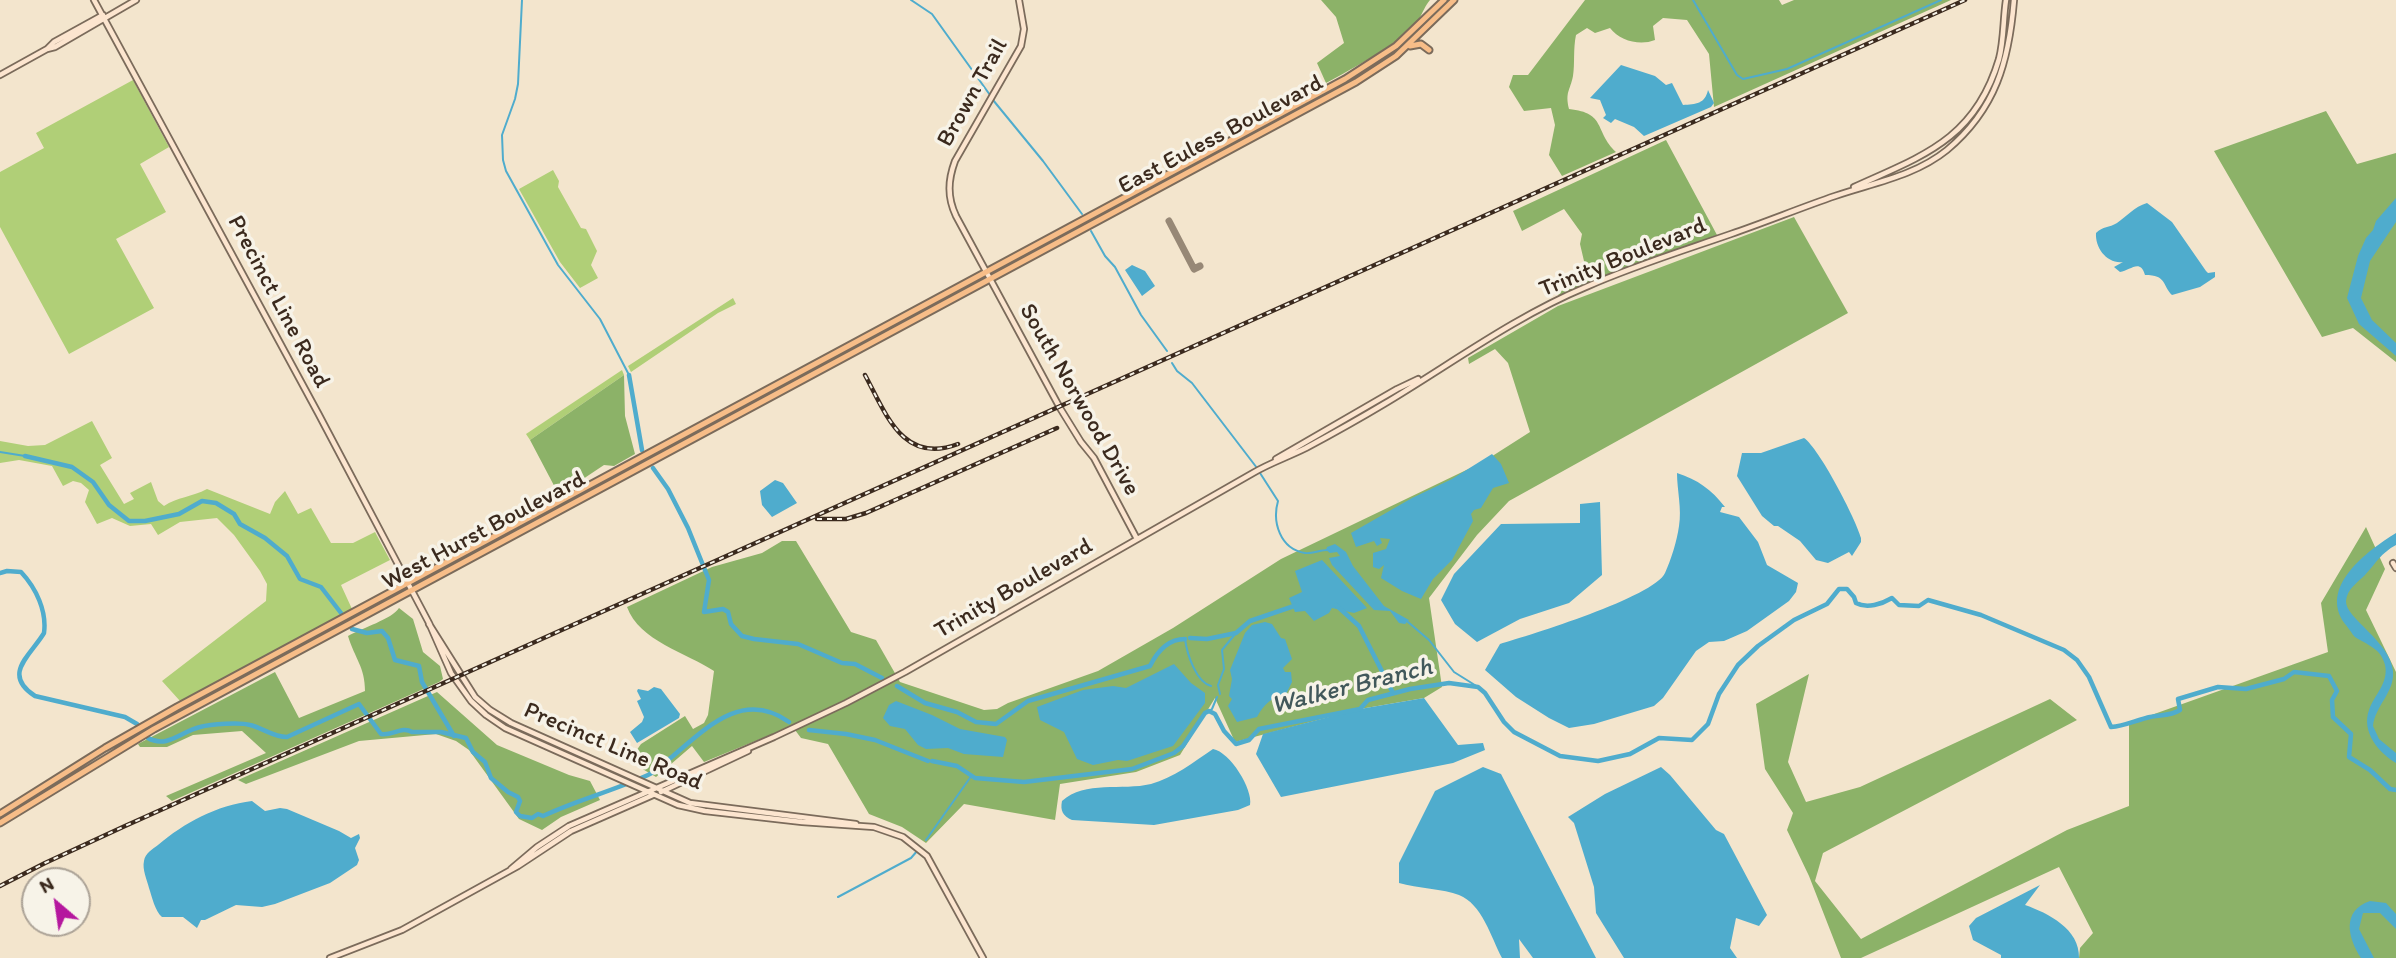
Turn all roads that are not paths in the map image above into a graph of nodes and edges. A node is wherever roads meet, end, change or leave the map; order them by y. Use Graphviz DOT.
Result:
graph roads {
  1 [pos="94,0"];
  2 [pos="136,0"];
  3 [pos="1019,0"];
  4 [pos="1444,0"];
  5 [pos="1454,0"];
  6 [pos="2006,0"];
  7 [pos="2014,0"];
  8 [pos="103,17"];
  9 [pos="1429,50"];
  10 [pos="1396,56"];
  11 [pos="0,75"];
  12 [pos="1837,195"];
  13 [pos="951,203"];
  14 [pos="986,272"];
  15 [pos="989,279"];
  16 [pos="598,481"];
  17 [pos="602,487"];
  18 [pos="1137,539"];
  19 [pos="408,583"];
  20 [pos="412,590"];
  21 [pos="477,703"];
  22 [pos="774,737"];
  23 [pos="679,784"];
  24 [pos="646,788"];
  25 [pos="662,791"];
  26 [pos="654,792"];
  27 [pos="680,800"];
  28 [pos="720,810"];
  29 [pos="770,813"];
  30 [pos="0,814"];
  31 [pos="729,814"];
  32 [pos="0,823"];
  33 [pos="874,828"];
  34 [pos="511,869"];
  35 [pos="330,958"];
  36 [pos="983,958"];
  1 -- 8 [label="main road, Precinct Line Road"];
  2 -- 8 [label="main road"];
  3 -- 13 [label="main road, Brown Trail"];
  4 -- 14 [label="main road, East Euless Boulevard"];
  5 -- 10 [label="main road, East Euless Boulevard"];
  6 -- 12 [label="main road, Trinity Boulevard"];
  7 -- 12 [label="main road, Trinity Boulevard"];
  8 -- 11 [label="main road"];
  8 -- 19 [label="main road, Precinct Line Road"];
  9 -- 10 [label="main road"];
  10 -- 15 [label="main road, East Euless Boulevard"];
  12 -- 18 [label="main road, Trinity Boulevard"];
  13 -- 14 [label="main road, South Norwood Drive"];
  14 -- 15 [label="main road, South Norwood Drive"];
  14 -- 16 [label="main road, West Hurst Boulevard"];
  15 -- 17 [label="main road, West Hurst Boulevard"];
  15 -- 18 [label="main road, South Norwood Drive"];
  16 -- 17 [label="main road"];
  16 -- 19 [label="main road, West Hurst Boulevard"];
  17 -- 20 [label="main road, West Hurst Boulevard"];
  18 -- 22 [label="main road, Trinity Boulevard"];
  19 -- 20 [label="main road, Precinct Line Road"];
  19 -- 30 [label="main road, West Hurst Boulevard"];
  20 -- 21 [label="main road, Precinct Line Road"];
  20 -- 32 [label="main road, West Hurst Boulevard"];
  21 -- 24 [label="main road, Precinct Line Road"];
  21 -- 24 [label="main road, Precinct Line Road"];
  22 -- 23 [label="main road, Trinity Boulevard"];
  22 -- 26 [label="main road, Trinity Boulevard"];
  23 -- 25 [label="main road, Trinity Boulevard"];
  23 -- 27 [label="main road"];
  24 -- 26 [label="main road, Trinity Boulevard"];
  24 -- 34 [label="main road, Trinity Boulevard"];
  25 -- 26 [label="main road, Trinity Boulevard"];
  25 -- 27 [label="main road, Precinct Line Road"];
  26 -- 28 [label="main road"];
  26 -- 34 [label="main road, Trinity Boulevard"];
  27 -- 28 [label="main road, Precinct Line Road"];
  28 -- 29 [label="main road, Precinct Line Road"];
  28 -- 31 [label="main road"];
  29 -- 31 [label="main road"];
  29 -- 33 [label="main road, Precinct Line Road"];
  31 -- 33 [label="main road"];
  33 -- 36 [label="main road"];
  34 -- 35 [label="main road, Trinity Boulevard"];
}
